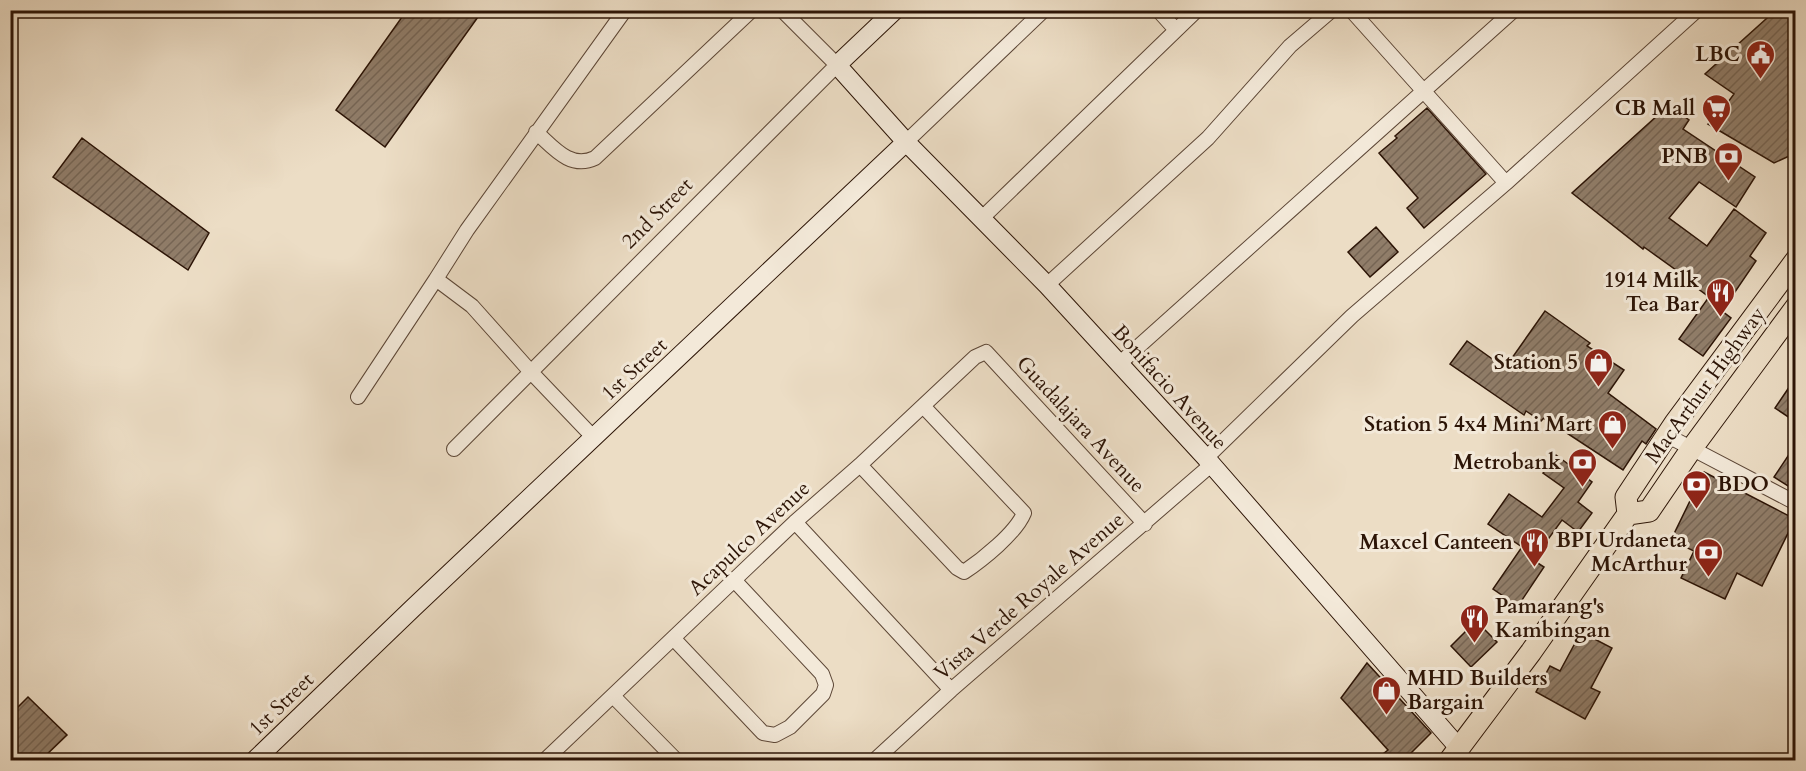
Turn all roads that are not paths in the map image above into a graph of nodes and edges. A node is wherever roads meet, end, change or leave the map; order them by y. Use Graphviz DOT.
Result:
graph roads {
  1 [pos="625,10"];
  2 [pos="752,10"];
  3 [pos="782,10"];
  4 [pos="895,10"];
  5 [pos="1044,10"];
  6 [pos="1158,10"];
  7 [pos="1197,10"];
  8 [pos="1332,10"];
  9 [pos="1351,10"];
  10 [pos="1514,10"];
  11 [pos="1697,10"];
  12 [pos="1176,30"];
  13 [pos="837,65"];
  14 [pos="1424,93"];
  15 [pos="536,132"];
  16 [pos="906,142"];
  17 [pos="1506,183"];
  18 [pos="981,219"];
  19 [pos="1796,260"];
  20 [pos="436,279"];
  21 [pos="1047,285"];
  22 [pos="1796,307"];
  23 [pos="986,352"];
  24 [pos="1119,364"];
  25 [pos="530,371"];
  26 [pos="358,398"];
  27 [pos="923,406"];
  28 [pos="1668,436"];
  29 [pos="594,438"];
  30 [pos="1692,448"];
  31 [pos="454,449"];
  32 [pos="1209,461"];
  33 [pos="860,465"];
  34 [pos="1796,502"];
  35 [pos="1628,514"];
  36 [pos="795,522"];
  37 [pos="1145,524"];
  38 [pos="734,580"];
  39 [pos="674,639"];
  40 [pos="951,690"];
  41 [pos="613,696"];
  42 [pos="1455,754"];
  43 [pos="255,760"];
  44 [pos="545,760"];
  45 [pos="676,760"];
  46 [pos="875,760"];
  1 -- 15 [label="street"];
  2 -- 15 [label="street"];
  3 -- 13 [label="street"];
  4 -- 13 [label="street, 2nd Street"];
  5 -- 16 [label="street, 1st Street"];
  6 -- 12 [label="street"];
  7 -- 12 [label="street"];
  8 -- 21 [label="street"];
  9 -- 14 [label="street"];
  10 -- 14 [label="street"];
  11 -- 17 [label="street, Vista Verde Royale Avenue"];
  12 -- 18 [label="street"];
  13 -- 16 [label="street, Bonifacio Avenue"];
  13 -- 25 [label="street, 2nd Street"];
  14 -- 17 [label="street"];
  14 -- 24 [label="street"];
  15 -- 20 [label="street"];
  16 -- 18 [label="street, Bonifacio Avenue"];
  16 -- 29 [label="street, 1st Street"];
  17 -- 32 [label="street, Vista Verde Royale Avenue"];
  18 -- 21 [label="street, Bonifacio Avenue"];
  19 -- 28 [label="main road, MacArthur Highway"];
  20 -- 25 [label="street"];
  20 -- 26 [label="street"];
  21 -- 24 [label="street, Bonifacio Avenue"];
  22 -- 30 [label="main road, MacArthur Highway"];
  23 -- 27 [label="street, Acapulco Avenue"];
  23 -- 37 [label="street, Guadalajara Avenue"];
  24 -- 32 [label="street, Bonifacio Avenue"];
  25 -- 29 [label="street"];
  25 -- 31 [label="street, 2nd Street"];
  27 -- 33 [label="street, Acapulco Avenue"];
  27 -- 33 [label="street"];
  28 -- 30 [label="street"];
  28 -- 35 [label="main road, MacArthur Highway"];
  29 -- 43 [label="street, 1st Street"];
  30 -- 34 [label="street"];
  30 -- 35 [label="main road, MacArthur Highway"];
  32 -- 37 [label="street, Vista Verde Royale Avenue"];
  32 -- 42 [label="street, Bonifacio Avenue"];
  33 -- 36 [label="street, Acapulco Avenue"];
  35 -- 42 [label="main road, MacArthur Highway"];
  36 -- 38 [label="street, Acapulco Avenue"];
  36 -- 40 [label="street"];
  37 -- 40 [label="street, Vista Verde Royale Avenue"];
  38 -- 39 [label="street, Acapulco Avenue"];
  38 -- 39 [label="street"];
  39 -- 41 [label="street, Acapulco Avenue"];
  40 -- 46 [label="street, Vista Verde Royale Avenue"];
  41 -- 44 [label="street, Acapulco Avenue"];
  41 -- 45 [label="street"];
}
